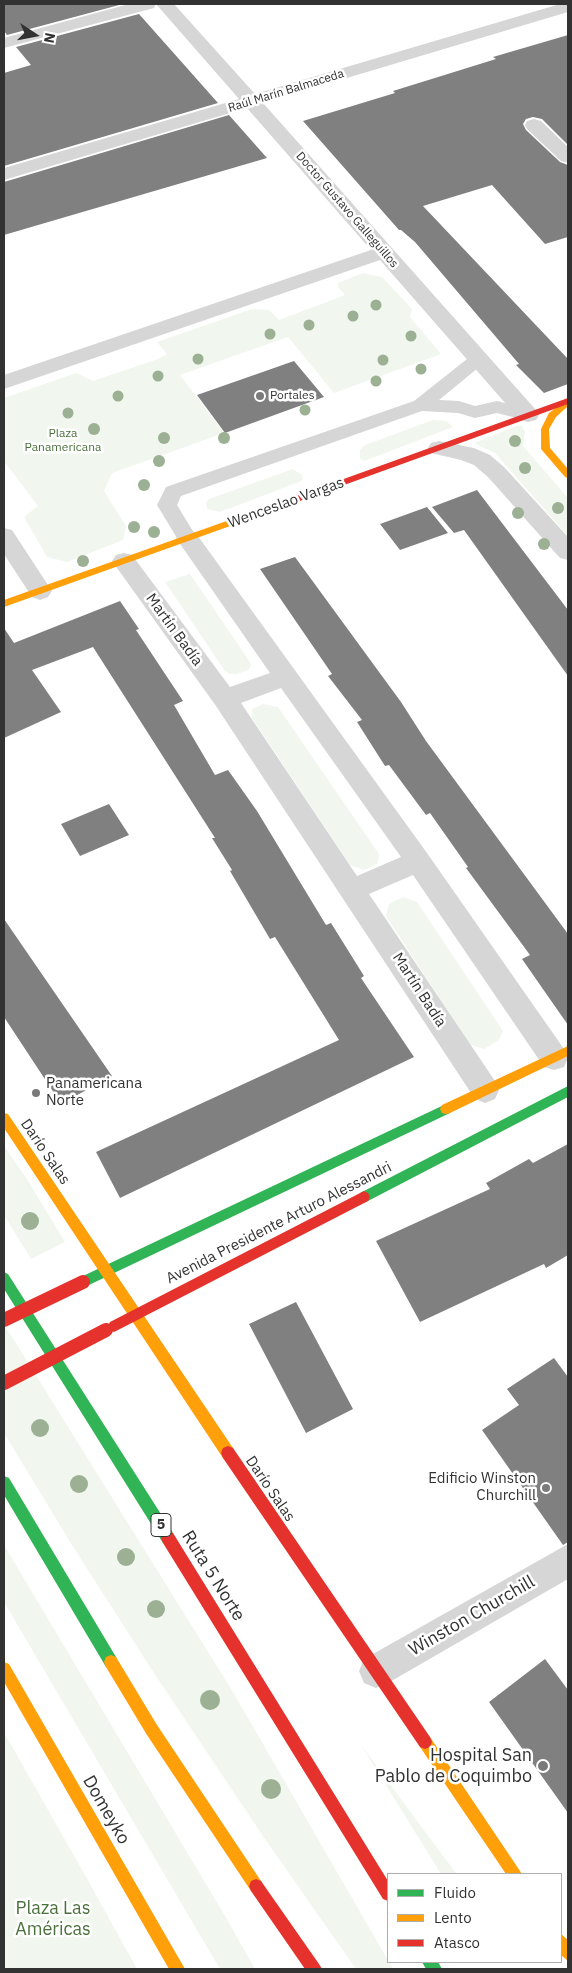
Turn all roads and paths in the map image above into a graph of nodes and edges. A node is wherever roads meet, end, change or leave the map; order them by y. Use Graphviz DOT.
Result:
graph roads {
  1 [pos="148,4"];
  2 [pos="165,4"];
  3 [pos="568,7"];
  4 [pos="4,43"];
  5 [pos="251,101"];
  6 [pos="534,125"];
  7 [pos="568,157"];
  8 [pos="4,174"];
  9 [pos="384,252"];
  10 [pos="478,359"];
  11 [pos="4,382"];
  12 [pos="568,402"];
  13 [pos="421,404"];
  14 [pos="528,416"];
  15 [pos="439,448"];
  16 [pos="568,475"];
  17 [pos="4,536"];
  18 [pos="188,538"];
  19 [pos="568,552"];
  20 [pos="124,561"];
  21 [pos="40,591"];
  22 [pos="4,604"];
  23 [pos="285,677"];
  24 [pos="225,699"];
  25 [pos="418,861"];
  26 [pos="353,889"];
  27 [pos="561,1054"];
  28 [pos="485,1090"];
  29 [pos="568,1091"];
  30 [pos="4,1118"];
  31 [pos="106,1271"];
  32 [pos="4,1278"];
  33 [pos="136,1314"];
  34 [pos="4,1320"];
  35 [pos="4,1383"];
  36 [pos="4,1483"];
  37 [pos="568,1561"];
  38 [pos="4,1670"];
  39 [pos="376,1671"];
  40 [pos="514,1873"];
  41 [pos="387,1892"];
  42 [pos="177,1969"];
  43 [pos="314,1969"];
  1 -- 4 [label="street"];
  2 -- 5 [label="street, Doctor Gustavo Galleguillos"];
  3 -- 5 [label="street, Raúl Marín Balmaceda"];
  5 -- 8 [label="street, Raúl Marín Balmaceda"];
  5 -- 9 [label="street, Doctor Gustavo Galleguillos"];
  6 -- 7 [label="street"];
  9 -- 10 [label="street, Doctor Gustavo Galleguillos"];
  9 -- 11 [label="street"];
  10 -- 13 [label="lane"];
  10 -- 14 [label="street, Doctor Gustavo Galleguillos"];
  12 -- 14 [label="main road, Wenceslao Vargas"];
  12 -- 16 [label="main road"];
  13 -- 14 [label="lane"];
  13 -- 18 [label="lane"];
  14 -- 15 [label="main road, Wenceslao Vargas"];
  15 -- 18 [label="main road, Wenceslao Vargas"];
  15 -- 19 [label="street"];
  17 -- 21 [label="street"];
  18 -- 20 [label="main road, Wenceslao Vargas"];
  18 -- 23 [label="street"];
  20 -- 21 [label="main road, Wenceslao Vargas"];
  20 -- 24 [label="street, Martín Badía"];
  21 -- 22 [label="main road, Wenceslao Vargas"];
  23 -- 24 [label="street"];
  23 -- 25 [label="street"];
  24 -- 26 [label="street, Martín Badía"];
  25 -- 26 [label="street"];
  25 -- 27 [label="street"];
  26 -- 28 [label="street, Martín Badía"];
  27 -- 28 [label="main road, Avenida Presidente Arturo Alessandri"];
  28 -- 31 [label="main road, Avenida Presidente Arturo Alessandri"];
  29 -- 33 [label="main road, Avenida Presidente Arturo Alessandri"];
  30 -- 31 [label="main road, Darío Salas"];
  31 -- 33 [label="main road, Darío Salas"];
  31 -- 34 [label="main road, Avenida Presidente Arturo Alessandri, bridge"];
  32 -- 41 [label="main road, Ruta 5 Norte / 5"];
  33 -- 35 [label="main road, Avenida Presidente Arturo Alessandri, bridge"];
  33 -- 39 [label="main road, Darío Salas"];
  36 -- 43 [label="main road"];
  37 -- 39 [label="street, Winston Churchill"];
  38 -- 42 [label="main road, Domeyko"];
  39 -- 40 [label="main road, Darío Salas"];
}
